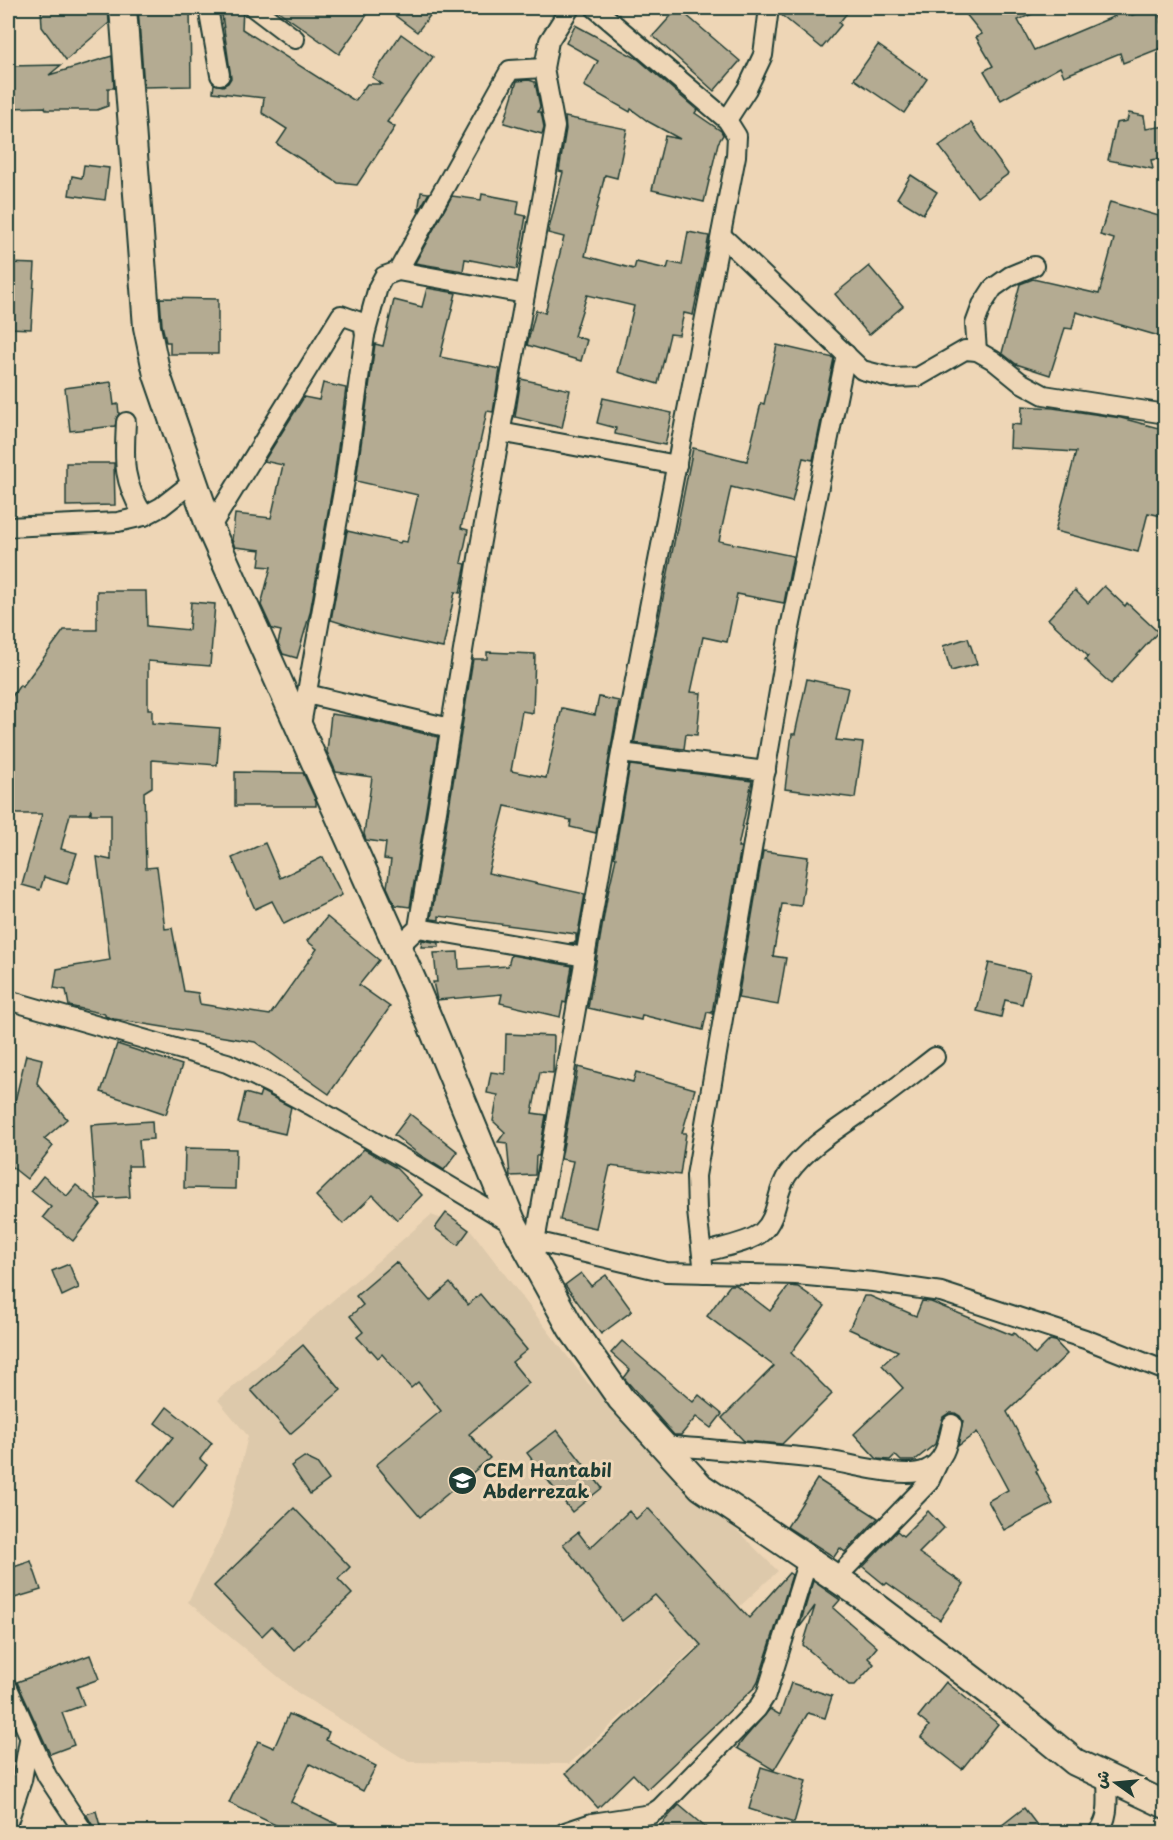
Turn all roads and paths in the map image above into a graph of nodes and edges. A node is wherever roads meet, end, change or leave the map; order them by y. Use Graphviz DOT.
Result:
graph roads {
  1 [pos="123,8"];
  2 [pos="208,8"];
  3 [pos="254,8"];
  4 [pos="570,8"];
  5 [pos="594,8"];
  6 [pos="769,8"];
  7 [pos="296,39"];
  8 [pos="544,68"];
  9 [pos="220,75"];
  10 [pos="727,120"];
  11 [pos="721,234"];
  12 [pos="1034,266"];
  13 [pos="398,271"];
  14 [pos="525,294"];
  15 [pos="365,335"];
  16 [pos="977,351"];
  17 [pos="846,354"];
  18 [pos="1166,414"];
  19 [pos="126,422"];
  20 [pos="500,432"];
  21 [pos="677,465"];
  22 [pos="193,482"];
  23 [pos="144,516"];
  24 [pos="8,527"];
  25 [pos="210,528"];
  26 [pos="307,694"];
  27 [pos="450,729"];
  28 [pos="300,733"];
  29 [pos="621,753"];
  30 [pos="766,771"];
  31 [pos="418,928"];
  32 [pos="397,948"];
  33 [pos="585,957"];
  34 [pos="8,1000"];
  35 [pos="935,1057"];
  36 [pos="524,1235"];
  37 [pos="702,1253"];
  38 [pos="704,1273"];
  39 [pos="1166,1371"];
  40 [pos="952,1425"];
  41 [pos="663,1445"];
  42 [pos="939,1460"];
  43 [pos="808,1560"];
  44 [pos="836,1578"];
  45 [pos="8,1688"];
  46 [pos="29,1740"];
  47 [pos="1107,1777"];
  48 [pos="1166,1806"];
  49 [pos="8,1822"];
  50 [pos="84,1833"];
  51 [pos="564,1833"];
  52 [pos="1098,1833"];
  1 -- 22 [label="street"];
  2 -- 9 [label="street"];
  3 -- 7 [label="street"];
  4 -- 8 [label="street"];
  5 -- 10 [label="street"];
  6 -- 10 [label="street"];
  8 -- 13 [label="street"];
  8 -- 14 [label="street"];
  10 -- 11 [label="street"];
  11 -- 17 [label="street"];
  11 -- 21 [label="street"];
  12 -- 16 [label="street"];
  13 -- 14 [label="street"];
  13 -- 15 [label="street"];
  14 -- 20 [label="street"];
  15 -- 25 [label="street"];
  15 -- 26 [label="street"];
  16 -- 17 [label="street"];
  16 -- 18 [label="street"];
  17 -- 30 [label="street"];
  19 -- 23 [label="street"];
  20 -- 21 [label="street"];
  20 -- 27 [label="street"];
  21 -- 29 [label="street"];
  22 -- 23 [label="street"];
  22 -- 25 [label="street"];
  23 -- 24 [label="street"];
  25 -- 28 [label="street"];
  26 -- 27 [label="street"];
  26 -- 28 [label="street"];
  27 -- 31 [label="street"];
  28 -- 32 [label="street"];
  29 -- 30 [label="street"];
  29 -- 33 [label="street"];
  30 -- 37 [label="street"];
  31 -- 32 [label="street"];
  31 -- 33 [label="street"];
  32 -- 36 [label="street"];
  33 -- 36 [label="street"];
  34 -- 36 [label="street"];
  35 -- 37 [label="street"];
  36 -- 38 [label="street"];
  36 -- 41 [label="street"];
  37 -- 38 [label="street"];
  38 -- 39 [label="street"];
  40 -- 42 [label="street"];
  41 -- 42 [label="street"];
  41 -- 43 [label="street"];
  42 -- 44 [label="street"];
  43 -- 44 [label="street"];
  43 -- 51 [label="street"];
  44 -- 47 [label="street"];
  45 -- 46 [label="street"];
  46 -- 49 [label="street"];
  46 -- 50 [label="street"];
  47 -- 48 [label="street"];
  47 -- 52 [label="street"];
}
